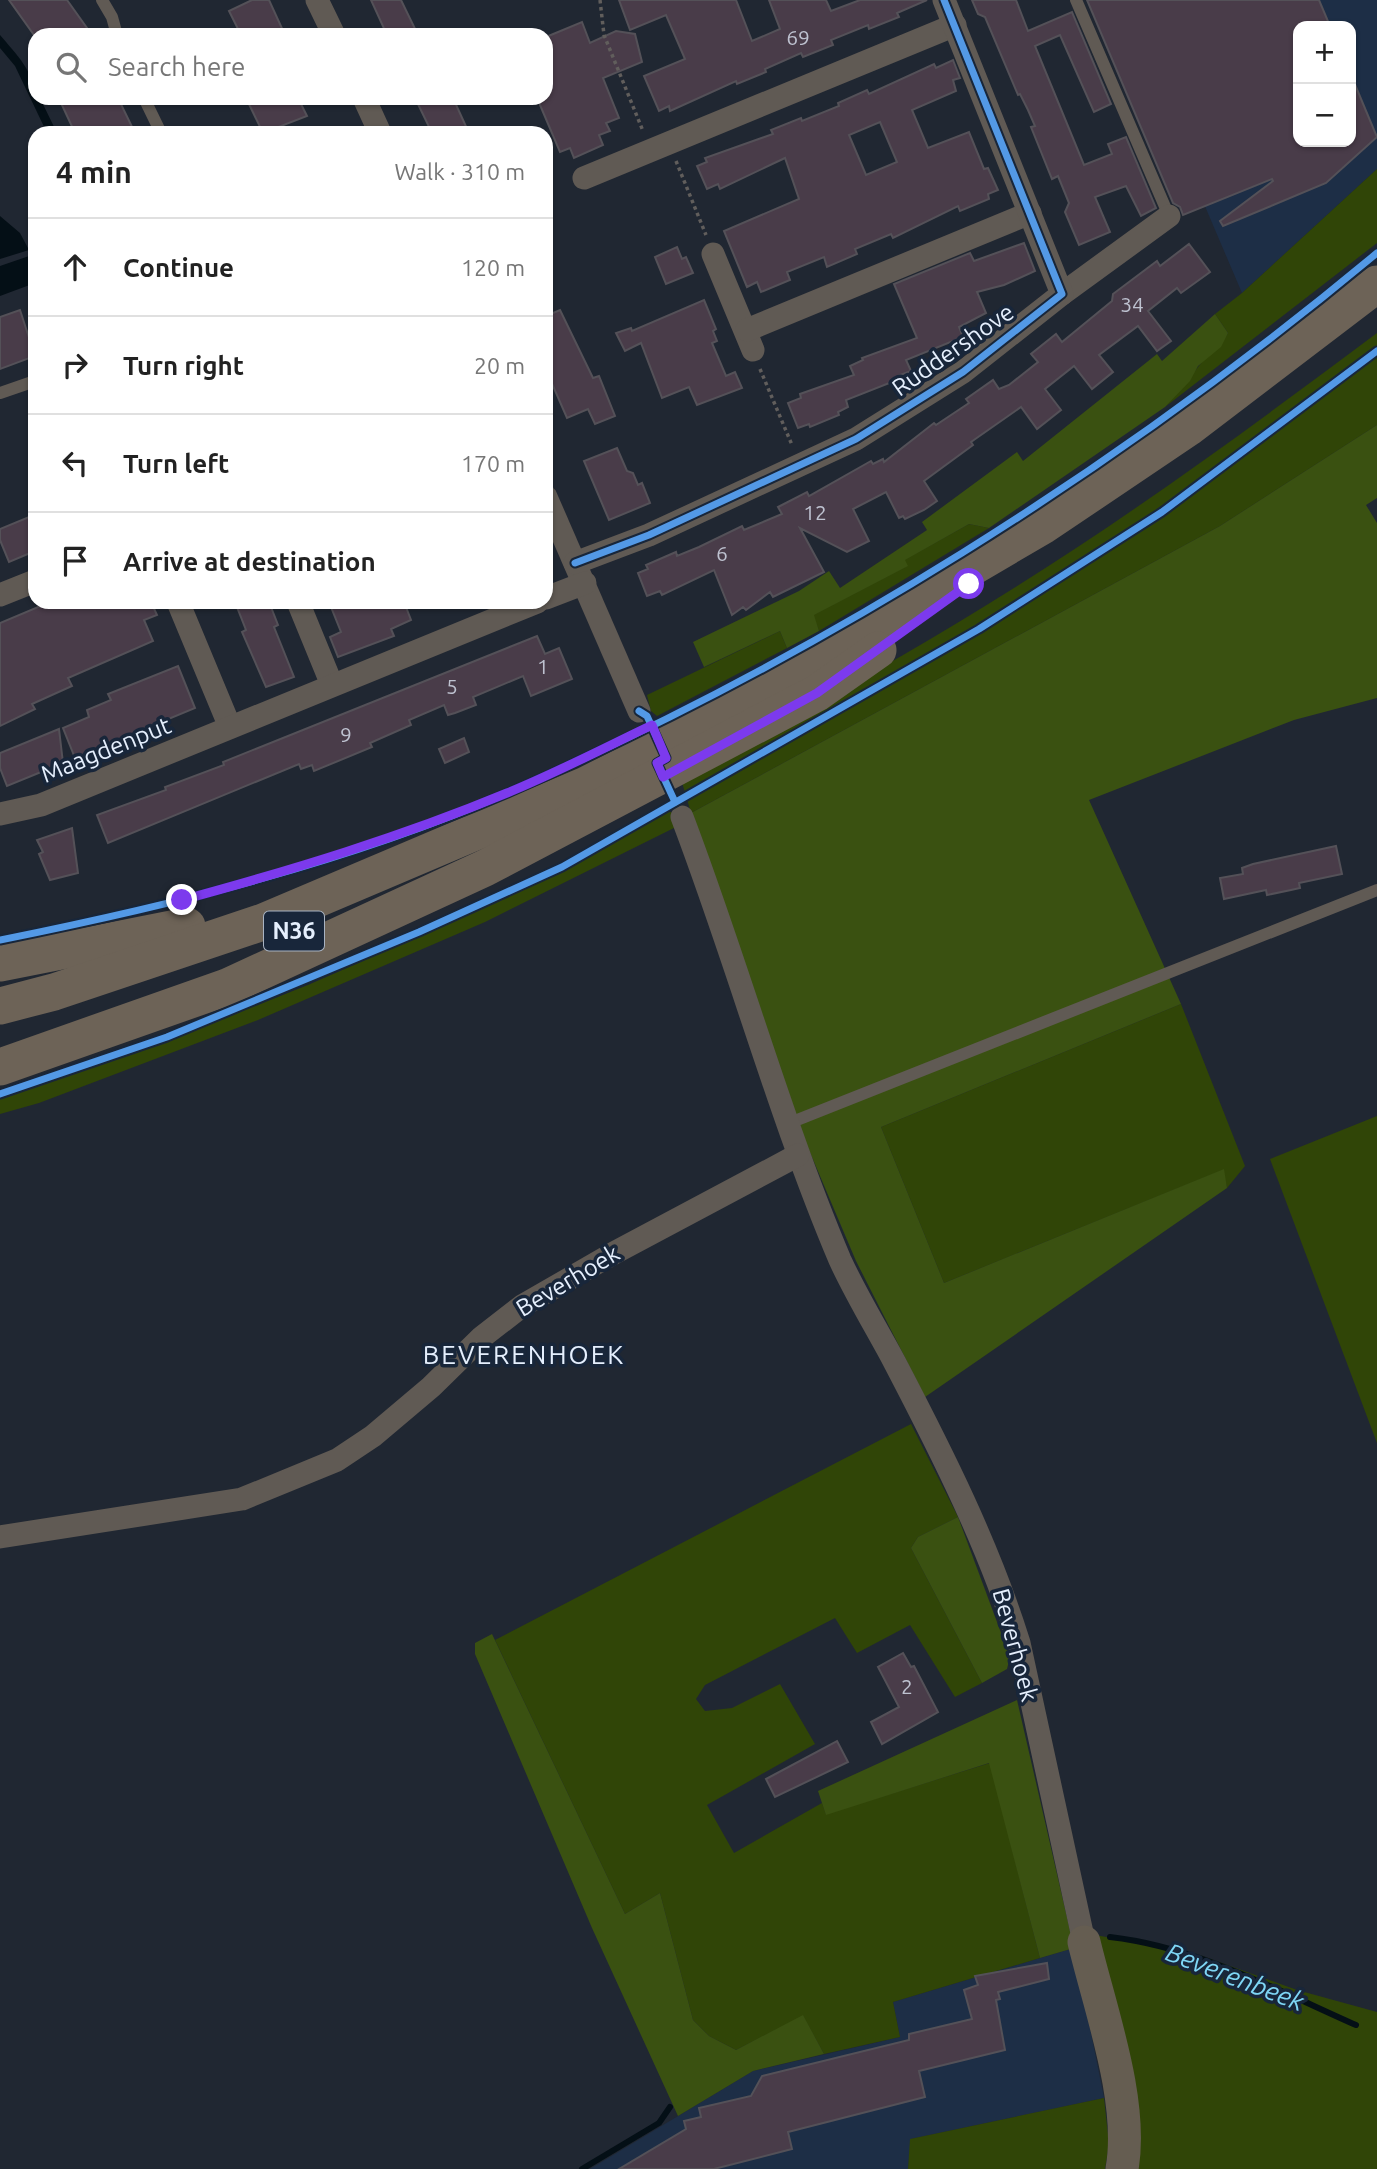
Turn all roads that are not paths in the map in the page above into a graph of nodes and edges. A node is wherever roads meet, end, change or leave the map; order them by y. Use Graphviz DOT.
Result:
graph roads {
  1 [pos="102,0"];
  2 [pos="317,0"];
  3 [pos="944,0"];
  4 [pos="1076,0"];
  5 [pos="955,25"];
  6 [pos="115,28"];
  7 [pos="331,28"];
  8 [pos="147,105"];
  9 [pos="367,105"];
  10 [pos="158,126"];
  11 [pos="377,126"];
  12 [pos="584,178"];
  13 [pos="1030,213"];
  14 [pos="1169,216"];
  15 [pos="713,254"];
  16 [pos="1377,284"];
  17 [pos="1062,294"];
  18 [pos="28,383"];
  19 [pos="0,393"];
  20 [pos="553,513"];
  21 [pos="1044,526"];
  22 [pos="580,573"];
  23 [pos="28,584"];
  24 [pos="553,593"];
  25 [pos="0,595"];
  26 [pos="181,609"];
  27 [pos="301,609"];
  28 [pos="520,609"];
  29 [pos="332,685"];
  30 [pos="639,711"];
  31 [pos="230,727"];
  32 [pos="0,814"];
  33 [pos="681,817"];
  34 [pos="581,818"];
  35 [pos="390,869"];
  36 [pos="1377,890"];
  37 [pos="0,963"];
  38 [pos="0,1006"];
  39 [pos="0,1027"];
  40 [pos="0,1067"];
  41 [pos="787,1124"];
  42 [pos="798,1155"];
  43 [pos="0,1537"];
  44 [pos="1084,1942"];
  45 [pos="1122,2169"];
  1 -- 6 [label="lane"];
  2 -- 7 [label="street"];
  3 -- 5 [label="street"];
  4 -- 14 [label="lane"];
  5 -- 12 [label="street"];
  5 -- 13 [label="street"];
  8 -- 10 [label="lane"];
  9 -- 11 [label="street"];
  13 -- 15 [label="street"];
  13 -- 17 [label="street"];
  14 -- 17 [label="street, Ruddershove"];
  16 -- 21 [label="main road, N36"];
  17 -- 22 [label="street, Ruddershove"];
  18 -- 19 [label="lane"];
  20 -- 22 [label="street"];
  21 -- 34 [label="main road, N36"];
  21 -- 35 [label="main road, N36"];
  22 -- 24 [label="street"];
  22 -- 30 [label="street"];
  23 -- 25 [label="street"];
  26 -- 31 [label="street"];
  27 -- 29 [label="street"];
  28 -- 29 [label="street, Maagdenput"];
  29 -- 31 [label="street, Maagdenput"];
  31 -- 32 [label="street, Maagdenput"];
  33 -- 41 [label="street, Beverhoek"];
  34 -- 39 [label="main road, N36"];
  34 -- 40 [label="main road"];
  35 -- 37 [label="main road"];
  35 -- 38 [label="main road, N36"];
  36 -- 41 [label="lane"];
  41 -- 42 [label="street, Beverhoek"];
  42 -- 43 [label="street, Beverhoek"];
  42 -- 44 [label="street, Beverhoek"];
  44 -- 45 [label="street, Beverhoek"];
}
